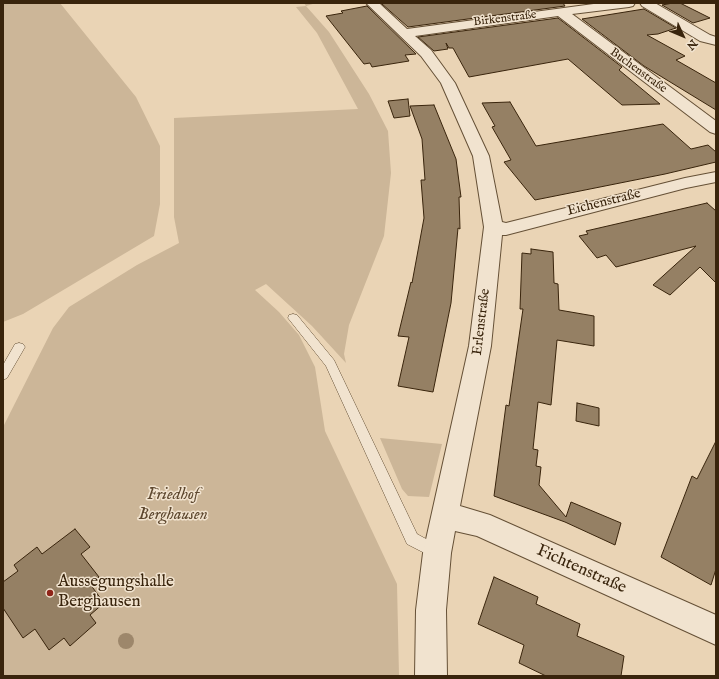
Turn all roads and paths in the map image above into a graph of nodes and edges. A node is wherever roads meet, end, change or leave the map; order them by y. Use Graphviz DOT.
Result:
graph roads {
  1 [pos="372,3"];
  2 [pos="629,3"];
  3 [pos="646,3"];
  4 [pos="561,12"];
  5 [pos="405,33"];
  6 [pos="715,43"];
  7 [pos="716,129"];
  8 [pos="716,177"];
  9 [pos="493,227"];
  10 [pos="293,318"];
  11 [pos="19,347"];
  12 [pos="3,375"];
  13 [pos="444,515"];
  14 [pos="437,553"];
  15 [pos="716,630"];
  16 [pos="431,676"];
  1 -- 5 [label="street, Erlenstraße"];
  2 -- 4 [label="street, Birkenstraße"];
  3 -- 6 [label="street"];
  4 -- 5 [label="street, Birkenstraße"];
  4 -- 7 [label="street, Buchenstraße"];
  5 -- 9 [label="street, Erlenstraße"];
  8 -- 9 [label="street, Eichenstraße"];
  9 -- 13 [label="street, Erlenstraße"];
  10 -- 14 [label="lane"];
  11 -- 12 [label="lane"];
  13 -- 14 [label="street, Erlenstraße"];
  13 -- 15 [label="street, Fichtenstraße"];
  14 -- 16 [label="street, Erlenstraße"];
}
